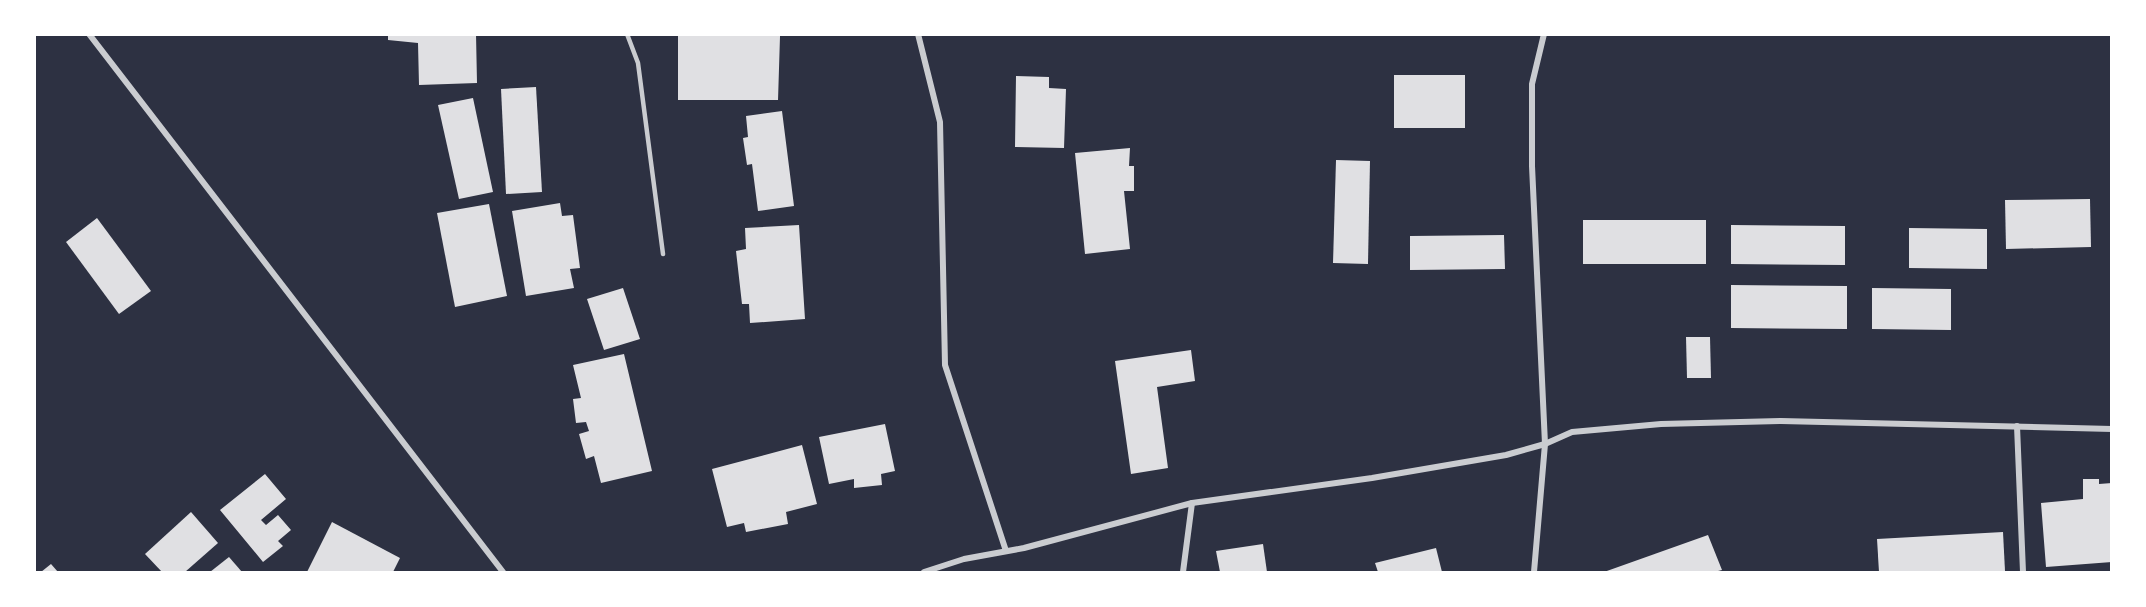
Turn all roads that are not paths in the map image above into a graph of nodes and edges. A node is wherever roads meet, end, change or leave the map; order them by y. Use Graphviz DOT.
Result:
graph roads {
  1 [pos="89,34"];
  2 [pos="627,34"];
  3 [pos="918,34"];
  4 [pos="1544,34"];
  5 [pos="663,254"];
  6 [pos="2017,426"];
  7 [pos="2112,429"];
  8 [pos="1545,444"];
  9 [pos="1192,503"];
  10 [pos="1006,551"];
  11 [pos="502,573"];
  12 [pos="924,573"];
  13 [pos="1183,573"];
  14 [pos="1534,573"];
  15 [pos="2023,573"];
  1 -- 11 [label="street"];
  2 -- 5 [label="lane"];
  3 -- 10 [label="street"];
  4 -- 8 [label="street"];
  6 -- 7 [label="street"];
  6 -- 8 [label="street"];
  6 -- 15 [label="street"];
  8 -- 9 [label="street"];
  8 -- 14 [label="street"];
  9 -- 10 [label="street"];
  9 -- 13 [label="street"];
  10 -- 12 [label="street"];
}
